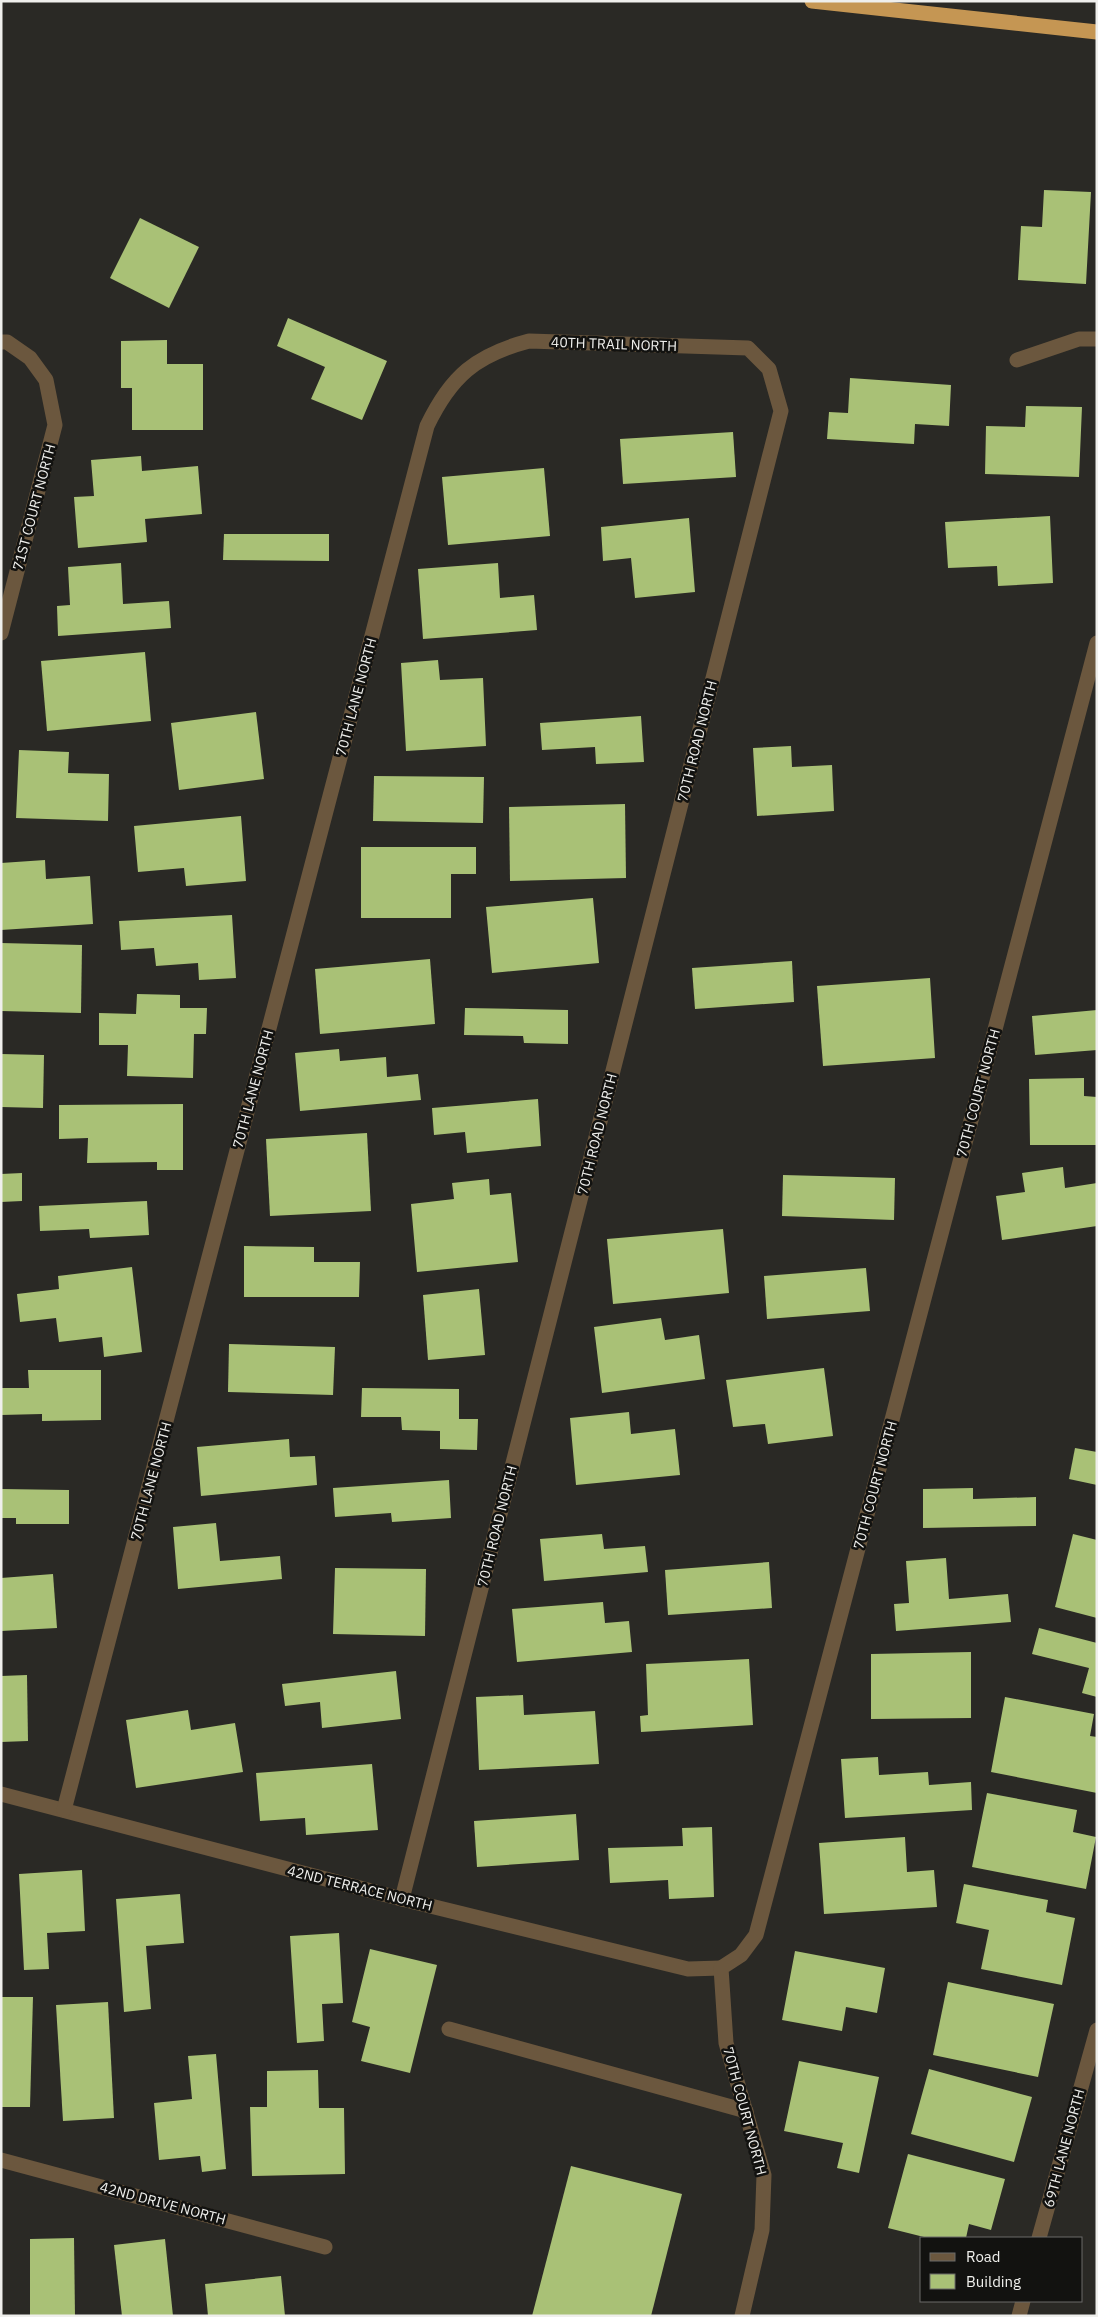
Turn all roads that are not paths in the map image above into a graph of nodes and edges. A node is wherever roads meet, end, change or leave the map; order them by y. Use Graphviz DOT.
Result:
graph roads {
  1 [pos="812,1"];
  2 [pos="1097,32"];
  3 [pos="1097,339"];
  4 [pos="1,342"];
  5 [pos="1017,360"];
  6 [pos="769,369"];
  7 [pos="459,375"];
  8 [pos="1,633"];
  9 [pos="1097,643"];
  10 [pos="1,1794"];
  11 [pos="64,1810"];
  12 [pos="402,1899"];
  13 [pos="722,1968"];
  14 [pos="449,2029"];
  15 [pos="1097,2030"];
  16 [pos="746,2110"];
  17 [pos="1,2160"];
  18 [pos="1039,2237"];
  19 [pos="325,2246"];
  20 [pos="1023,2302"];
  21 [pos="742,2316"];
  22 [pos="1019,2316"];
  1 -- 2 [label="highway"];
  3 -- 5 [label="street"];
  4 -- 8 [label="street, 71ST COURT NORTH"];
  6 -- 7 [label="street, 40TH TRAIL NORTH"];
  6 -- 12 [label="street, 70TH ROAD NORTH"];
  7 -- 11 [label="street, 70TH LANE NORTH"];
  9 -- 13 [label="street, 70TH COURT NORTH"];
  10 -- 11 [label="street, 42ND TERRACE NORTH"];
  11 -- 12 [label="street, 42ND TERRACE NORTH"];
  12 -- 13 [label="street, 42ND TERRACE NORTH"];
  13 -- 16 [label="street, 70TH COURT NORTH"];
  14 -- 16 [label="street"];
  15 -- 18 [label="street, 69TH LANE NORTH"];
  16 -- 21 [label="street, 70TH COURT NORTH"];
  17 -- 19 [label="street, 42ND DRIVE NORTH"];
  20 -- 22 [label="street"];
}
